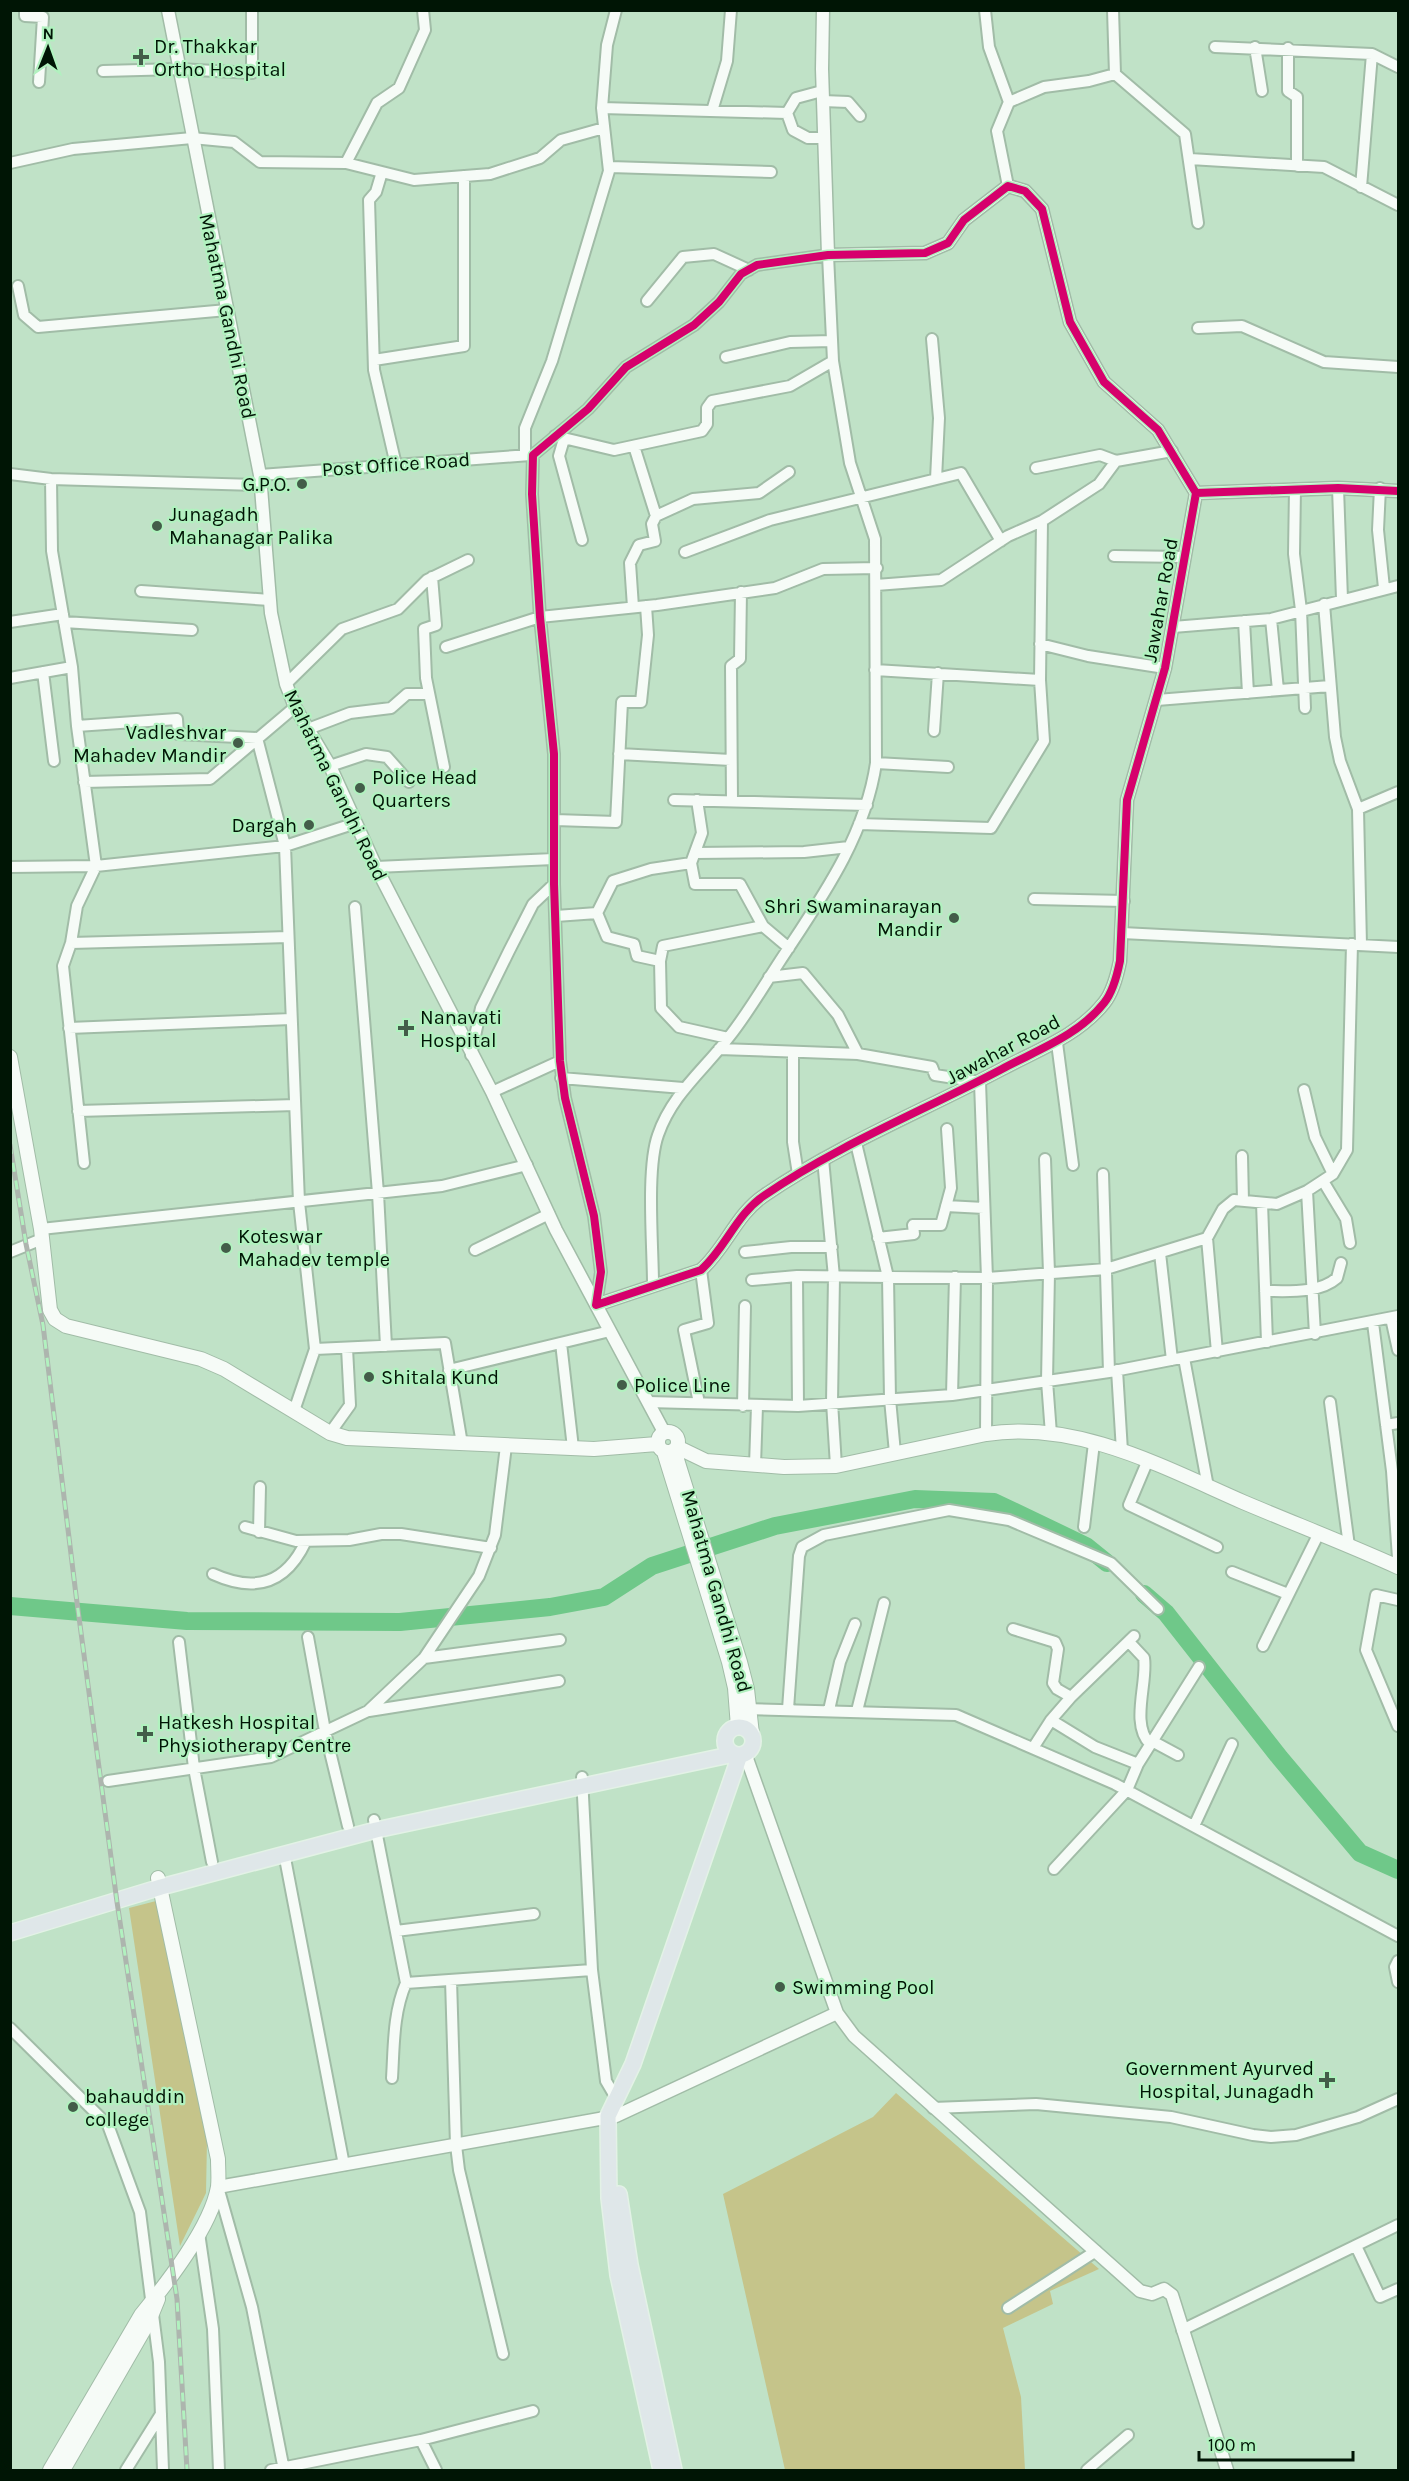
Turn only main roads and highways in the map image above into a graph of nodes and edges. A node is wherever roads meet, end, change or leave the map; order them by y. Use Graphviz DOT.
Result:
graph roads {
  1 [pos="10,1057"];
  2 [pos="667,1445"];
  3 [pos="1398,1567"];
  4 [pos="745,1730"];
  5 [pos="736,1752"];
  6 [pos="375,1825"];
  7 [pos="160,1882"];
  8 [pos="10,1922"];
  9 [pos="10,1933"];
  10 [pos="614,2108"];
  11 [pos="155,2303"];
  12 [pos="50,2470"];
  13 [pos="63,2470"];
  14 [pos="662,2470"];
  15 [pos="674,2470"];
  1 -- 2 [label="main road"];
  2 -- 3 [label="main road"];
  2 -- 4 [label="main road, Mahatma Gandhi Road"];
  4 -- 5 [label="main road"];
  4 -- 5 [label="main road"];
  5 -- 6 [label="main road"];
  5 -- 10 [label="main road"];
  6 -- 7 [label="main road"];
  6 -- 7 [label="main road"];
  7 -- 8 [label="main road"];
  7 -- 9 [label="main road"];
  7 -- 11 [label="main road"];
  10 -- 14 [label="main road"];
  10 -- 15 [label="main road"];
  11 -- 12 [label="main road"];
  11 -- 13 [label="main road"];
}
